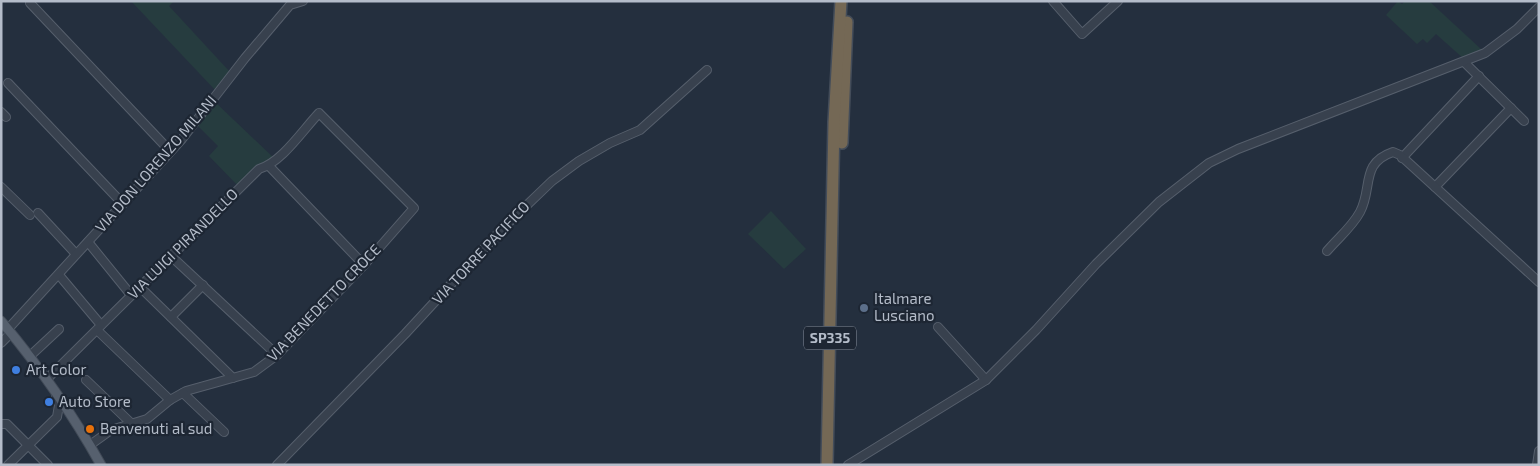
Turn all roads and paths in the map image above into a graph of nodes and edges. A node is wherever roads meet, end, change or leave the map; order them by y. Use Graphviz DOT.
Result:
graph roads {
  1 [pos="304,1"];
  2 [pos="841,1"];
  3 [pos="848,1"];
  4 [pos="1053,1"];
  5 [pos="1118,1"];
  6 [pos="30,3"];
  7 [pos="1539,7"];
  8 [pos="1464,62"];
  9 [pos="707,70"];
  10 [pos="1479,76"];
  11 [pos="8,83"];
  12 [pos="1511,108"];
  13 [pos="1524,121"];
  14 [pos="170,151"];
  15 [pos="1402,158"];
  16 [pos="269,166"];
  17 [pos="1,186"];
  18 [pos="1435,187"];
  19 [pos="123,204"];
  20 [pos="414,208"];
  21 [pos="835,209"];
  22 [pos="38,213"];
  23 [pos="30,215"];
  24 [pos="88,242"];
  25 [pos="1328,251"];
  26 [pos="76,254"];
  27 [pos="171,256"];
  28 [pos="364,265"];
  29 [pos="58,275"];
  30 [pos="1539,282"];
  31 [pos="203,285"];
  32 [pos="140,287"];
  33 [pos="131,295"];
  34 [pos="171,317"];
  35 [pos="938,327"];
  36 [pos="99,328"];
  37 [pos="59,329"];
  38 [pos="4,330"];
  39 [pos="30,356"];
  40 [pos="277,356"];
  41 [pos="233,378"];
  42 [pos="48,379"];
  43 [pos="86,380"];
  44 [pos="986,380"];
  45 [pos="183,393"];
  46 [pos="170,400"];
  47 [pos="57,417"];
  48 [pos="1,424"];
  49 [pos="133,425"];
  50 [pos="224,432"];
  51 [pos="87,441"];
  52 [pos="28,445"];
  53 [pos="1539,451"];
  54 [pos="8,465"];
  55 [pos="48,465"];
  56 [pos="101,465"];
  57 [pos="277,465"];
  58 [pos="827,465"];
  59 [pos="835,465"];
  60 [pos="848,465"];
  61 [pos="1537,465"];
  1 -- 14 [label="street, VIA DON LORENZO MILANI"];
  2 -- 21 [label="highway, SP335"];
  3 -- 21 [label="highway, SP335"];
  4 -- 5 [label="street"];
  6 -- 14 [label="street"];
  7 -- 8 [label="street"];
  8 -- 10 [label="street"];
  8 -- 44 [label="street"];
  9 -- 57 [label="street, VIA TORRE PACIFICO"];
  10 -- 12 [label="street"];
  10 -- 15 [label="street"];
  11 -- 19 [label="street"];
  12 -- 13 [label="street"];
  12 -- 18 [label="street"];
  14 -- 19 [label="street, VIA DON LORENZO MILANI"];
  15 -- 18 [label="street"];
  15 -- 25 [label="street"];
  16 -- 20 [label="street, VIA LUIGI PIRANDELLO"];
  16 -- 27 [label="street, VIA LUIGI PIRANDELLO"];
  16 -- 28 [label="street"];
  17 -- 23 [label="street"];
  18 -- 30 [label="street"];
  19 -- 24 [label="street, VIA DON LORENZO MILANI"];
  20 -- 28 [label="street, VIA BENEDETTO CROCE"];
  21 -- 58 [label="highway, SP335"];
  21 -- 59 [label="highway, SP335"];
  22 -- 26 [label="street"];
  24 -- 26 [label="street, VIA DON LORENZO MILANI"];
  24 -- 33 [label="street"];
  26 -- 29 [label="street, VIA DON LORENZO MILANI"];
  27 -- 31 [label="street"];
  27 -- 32 [label="street, VIA LUIGI PIRANDELLO"];
  28 -- 40 [label="street, VIA BENEDETTO CROCE"];
  29 -- 36 [label="street"];
  29 -- 38 [label="street, VIA DON LORENZO MILANI"];
  31 -- 34 [label="street"];
  31 -- 40 [label="street"];
  32 -- 33 [label="street, VIA LUIGI PIRANDELLO"];
  32 -- 34 [label="street"];
  33 -- 36 [label="street, VIA LUIGI PIRANDELLO"];
  34 -- 41 [label="street"];
  35 -- 44 [label="street"];
  36 -- 42 [label="street, VIA LUIGI PIRANDELLO"];
  36 -- 46 [label="street"];
  37 -- 39 [label="street"];
  38 -- 39 [label="main road"];
  39 -- 42 [label="main road"];
  40 -- 41 [label="street, VIA BENEDETTO CROCE"];
  41 -- 45 [label="street, VIA BENEDETTO CROCE"];
  42 -- 47 [label="street"];
  42 -- 51 [label="main road"];
  43 -- 49 [label="street"];
  44 -- 60 [label="street"];
  45 -- 46 [label="street, VIA BENEDETTO CROCE"];
  45 -- 50 [label="street"];
  46 -- 49 [label="street, VIA BENEDETTO CROCE"];
  47 -- 51 [label="street"];
  47 -- 52 [label="street"];
  48 -- 52 [label="street"];
  49 -- 51 [label="street, VIA BENEDETTO CROCE"];
  51 -- 56 [label="main road"];
  52 -- 54 [label="street"];
  52 -- 55 [label="street"];
  53 -- 61 [label="street"];
}
